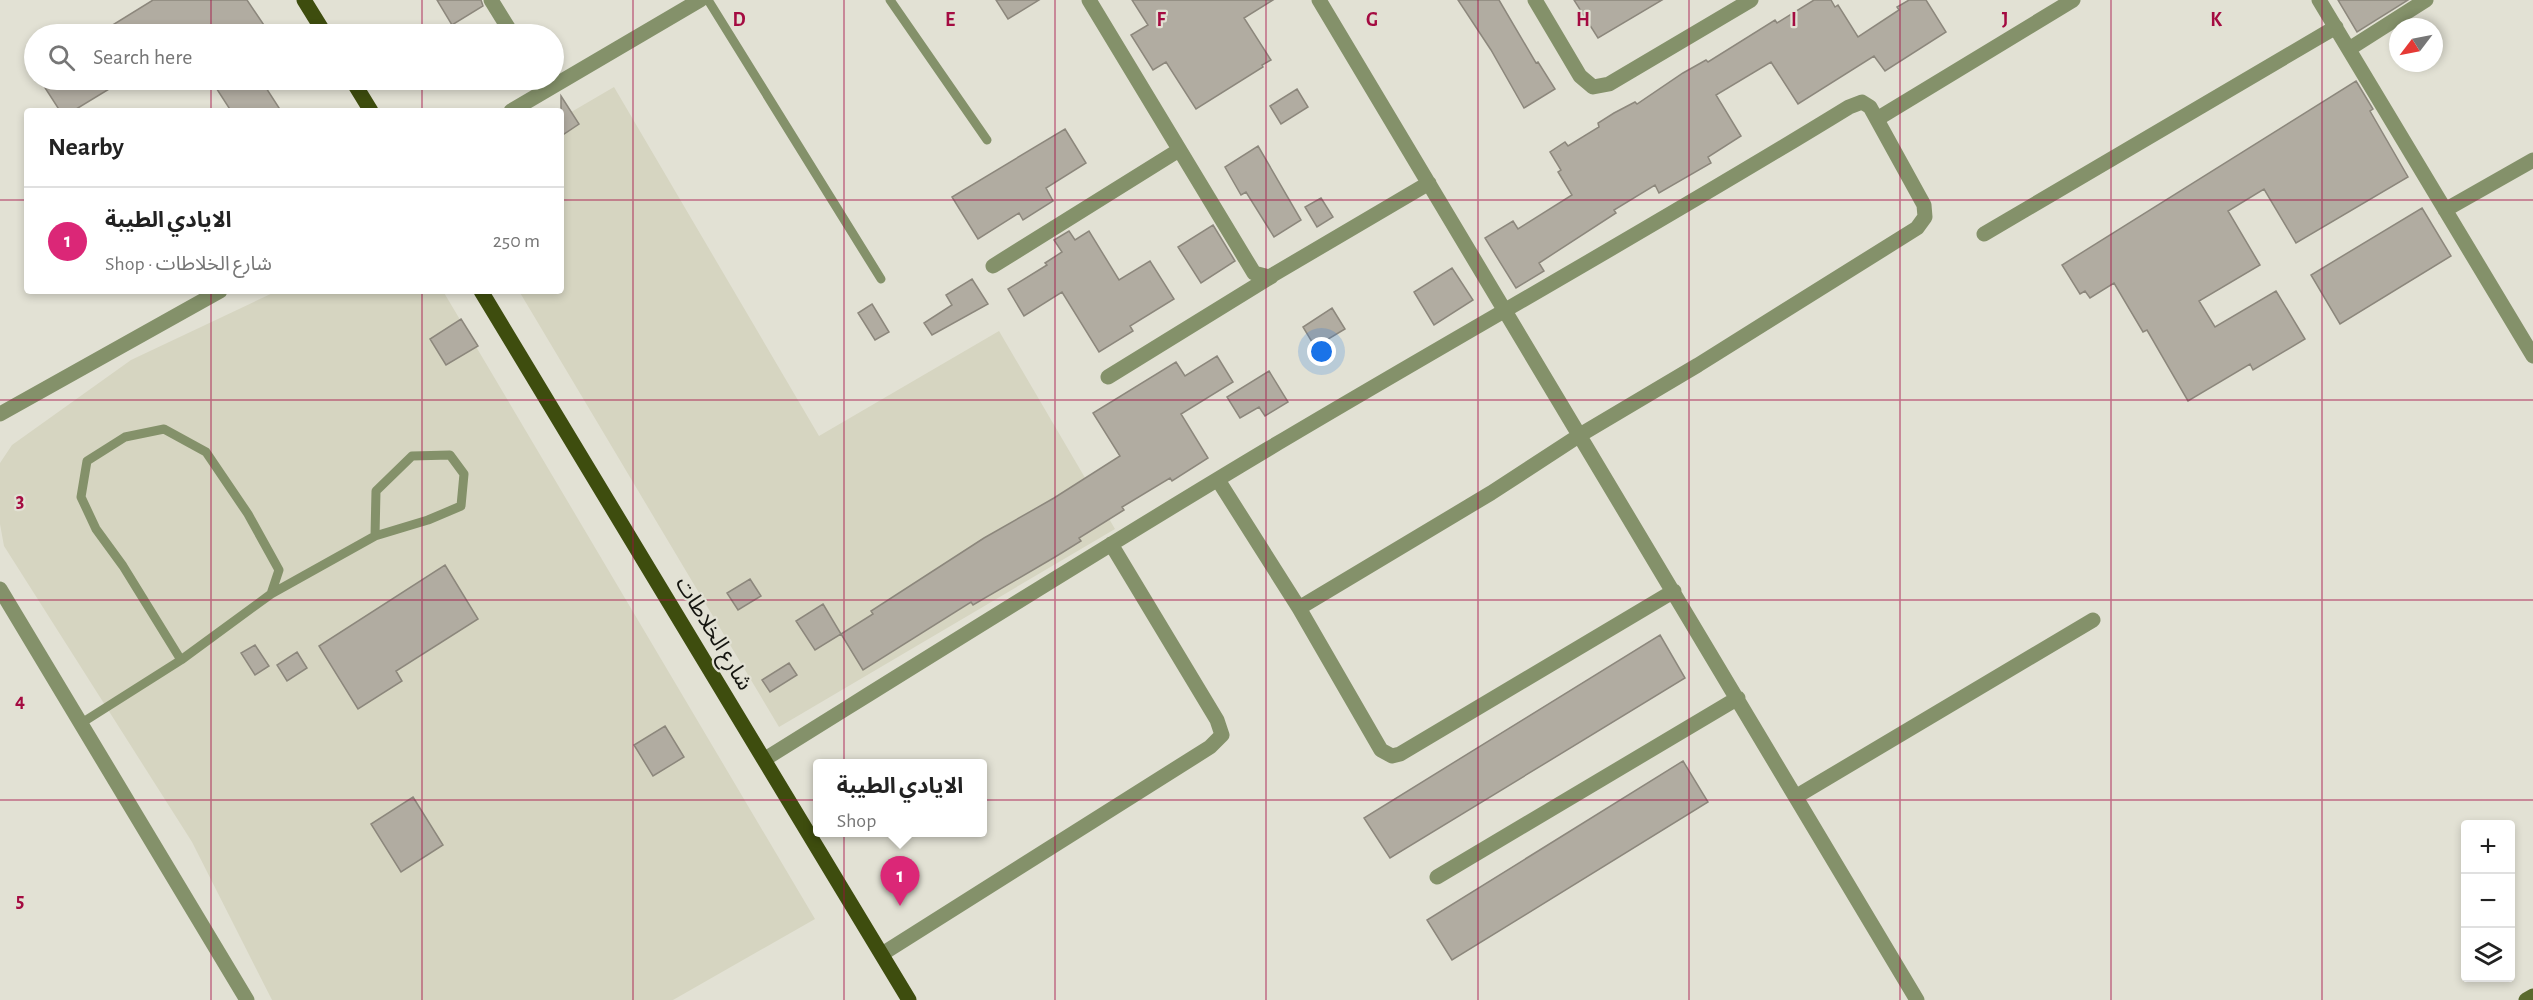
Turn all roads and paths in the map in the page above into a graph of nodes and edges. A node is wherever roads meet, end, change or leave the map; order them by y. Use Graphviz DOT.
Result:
graph roads {
  1 [pos="304,0"];
  2 [pos="490,0"];
  3 [pos="700,0"];
  4 [pos="708,0"];
  5 [pos="891,0"];
  6 [pos="1089,0"];
  7 [pos="1319,0"];
  8 [pos="1534,0"];
  9 [pos="1751,0"];
  10 [pos="2073,0"];
  11 [pos="2319,0"];
  12 [pos="2426,0"];
  13 [pos="1726,6"];
  14 [pos="319,24"];
  15 [pos="506,24"];
  16 [pos="2336,27"];
  17 [pos="2349,49"];
  18 [pos="564,74"];
  19 [pos="358,90"];
  20 [pos="537,90"];
  21 [pos="369,108"];
  22 [pos="514,108"];
  23 [pos="1876,119"];
  24 [pos="987,140"];
  25 [pos="1179,150"];
  26 [pos="2533,160"];
  27 [pos="1429,183"];
  28 [pos="2445,210"];
  29 [pos="1984,234"];
  30 [pos="993,266"];
  31 [pos="1276,273"];
  32 [pos="881,279"];
  33 [pos="215,294"];
  34 [pos="483,294"];
  35 [pos="1506,311"];
  36 [pos="2533,356"];
  37 [pos="1108,377"];
  38 [pos="0,414"];
  39 [pos="1580,435"];
  40 [pos="1218,480"];
  41 [pos="375,536"];
  42 [pos="1111,544"];
  43 [pos="0,589"];
  44 [pos="1674,591"];
  45 [pos="271,594"];
  46 [pos="1299,608"];
  47 [pos="2093,620"];
  48 [pos="181,660"];
  49 [pos="1738,698"];
  50 [pos="80,723"];
  51 [pos="765,759"];
  52 [pos="1797,796"];
  53 [pos="1437,877"];
  54 [pos="882,954"];
  55 [pos="2533,996"];
  56 [pos="247,1000"];
  57 [pos="909,1000"];
  58 [pos="1917,1000"];
  59 [pos="2526,1000"];
  1 -- 14 [label="main road"];
  2 -- 15 [label="street"];
  3 -- 18 [label="street"];
  4 -- 32 [label="lane"];
  5 -- 24 [label="lane"];
  6 -- 25 [label="street"];
  7 -- 27 [label="street"];
  8 -- 13 [label="street"];
  9 -- 13 [label="street"];
  10 -- 23 [label="street"];
  11 -- 16 [label="street"];
  12 -- 17 [label="street"];
  16 -- 17 [label="street"];
  16 -- 29 [label="street"];
  17 -- 28 [label="street"];
  19 -- 21 [label="main road"];
  20 -- 22 [label="street"];
  23 -- 35 [label="street"];
  23 -- 39 [label="street"];
  25 -- 30 [label="street"];
  25 -- 31 [label="street"];
  26 -- 28 [label="street"];
  27 -- 31 [label="street"];
  27 -- 35 [label="street"];
  28 -- 36 [label="street"];
  31 -- 37 [label="street"];
  33 -- 38 [label="street"];
  34 -- 51 [label="main road, شارع الخلاطات"];
  35 -- 39 [label="street"];
  35 -- 40 [label="street"];
  39 -- 44 [label="street"];
  39 -- 46 [label="street"];
  40 -- 42 [label="street"];
  40 -- 46 [label="street"];
  41 -- 41 [label="lane"];
  41 -- 45 [label="lane"];
  42 -- 51 [label="street"];
  42 -- 54 [label="street"];
  43 -- 50 [label="street"];
  44 -- 46 [label="street"];
  44 -- 49 [label="street"];
  45 -- 48 [label="lane"];
  45 -- 48 [label="lane"];
  47 -- 52 [label="street"];
  48 -- 50 [label="lane"];
  49 -- 52 [label="street"];
  49 -- 53 [label="street"];
  50 -- 56 [label="street"];
  51 -- 54 [label="main road, شارع الخلاطات"];
  52 -- 58 [label="street"];
  54 -- 57 [label="main road, شارع الخلاطات"];
  55 -- 59 [label="main road"];
}
